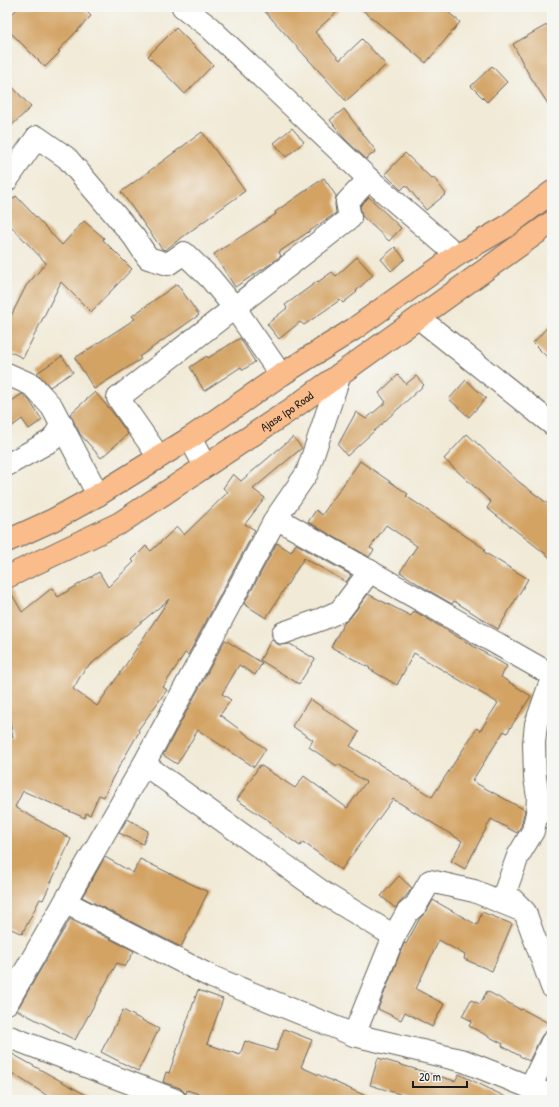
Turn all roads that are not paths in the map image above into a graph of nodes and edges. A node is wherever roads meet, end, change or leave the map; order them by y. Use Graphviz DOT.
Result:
graph roads {
  1 [pos="183,7"];
  2 [pos="369,178"];
  3 [pos="7,180"];
  4 [pos="552,192"];
  5 [pos="552,222"];
  6 [pos="457,255"];
  7 [pos="234,307"];
  8 [pos="419,318"];
  9 [pos="7,374"];
  10 [pos="340,374"];
  11 [pos="281,375"];
  12 [pos="62,424"];
  13 [pos="552,424"];
  14 [pos="190,438"];
  15 [pos="159,457"];
  16 [pos="7,465"];
  17 [pos="204,466"];
  18 [pos="98,495"];
  19 [pos="276,518"];
  20 [pos="7,541"];
  21 [pos="370,571"];
  22 [pos="7,577"];
  23 [pos="283,633"];
  24 [pos="552,675"];
  25 [pos="552,678"];
  26 [pos="144,764"];
  27 [pos="65,902"];
  28 [pos="525,912"];
  29 [pos="394,936"];
  30 [pos="552,987"];
  31 [pos="7,1003"];
  32 [pos="354,1034"];
  33 [pos="7,1036"];
  34 [pos="552,1042"];
  35 [pos="530,1088"];
  36 [pos="143,1094"];
  37 [pos="552,1096"];
  38 [pos="175,1100"];
  1 -- 2 [label="street"];
  2 -- 6 [label="street"];
  2 -- 7 [label="street"];
  3 -- 7 [label="street"];
  4 -- 6 [label="highway"];
  5 -- 8 [label="highway, Ajase Ipo Road"];
  6 -- 11 [label="highway"];
  7 -- 11 [label="street"];
  7 -- 15 [label="street"];
  8 -- 10 [label="highway, Ajase Ipo Road"];
  8 -- 13 [label="street"];
  9 -- 12 [label="street"];
  10 -- 17 [label="highway, Ajase Ipo Road"];
  10 -- 19 [label="street"];
  11 -- 14 [label="highway"];
  12 -- 16 [label="street"];
  12 -- 18 [label="street"];
  14 -- 15 [label="highway"];
  14 -- 17 [label="street"];
  15 -- 18 [label="highway"];
  17 -- 22 [label="highway, Ajase Ipo Road"];
  18 -- 20 [label="highway"];
  19 -- 21 [label="street"];
  19 -- 26 [label="street"];
  21 -- 23 [label="street"];
  21 -- 24 [label="street"];
  25 -- 28 [label="street"];
  26 -- 27 [label="street"];
  26 -- 29 [label="street"];
  27 -- 31 [label="street"];
  27 -- 32 [label="street"];
  28 -- 29 [label="street"];
  28 -- 30 [label="street"];
  29 -- 32 [label="street"];
  32 -- 35 [label="street"];
  33 -- 36 [label="street"];
  34 -- 35 [label="street"];
  35 -- 37 [label="street"];
  36 -- 38 [label="street"];
}
